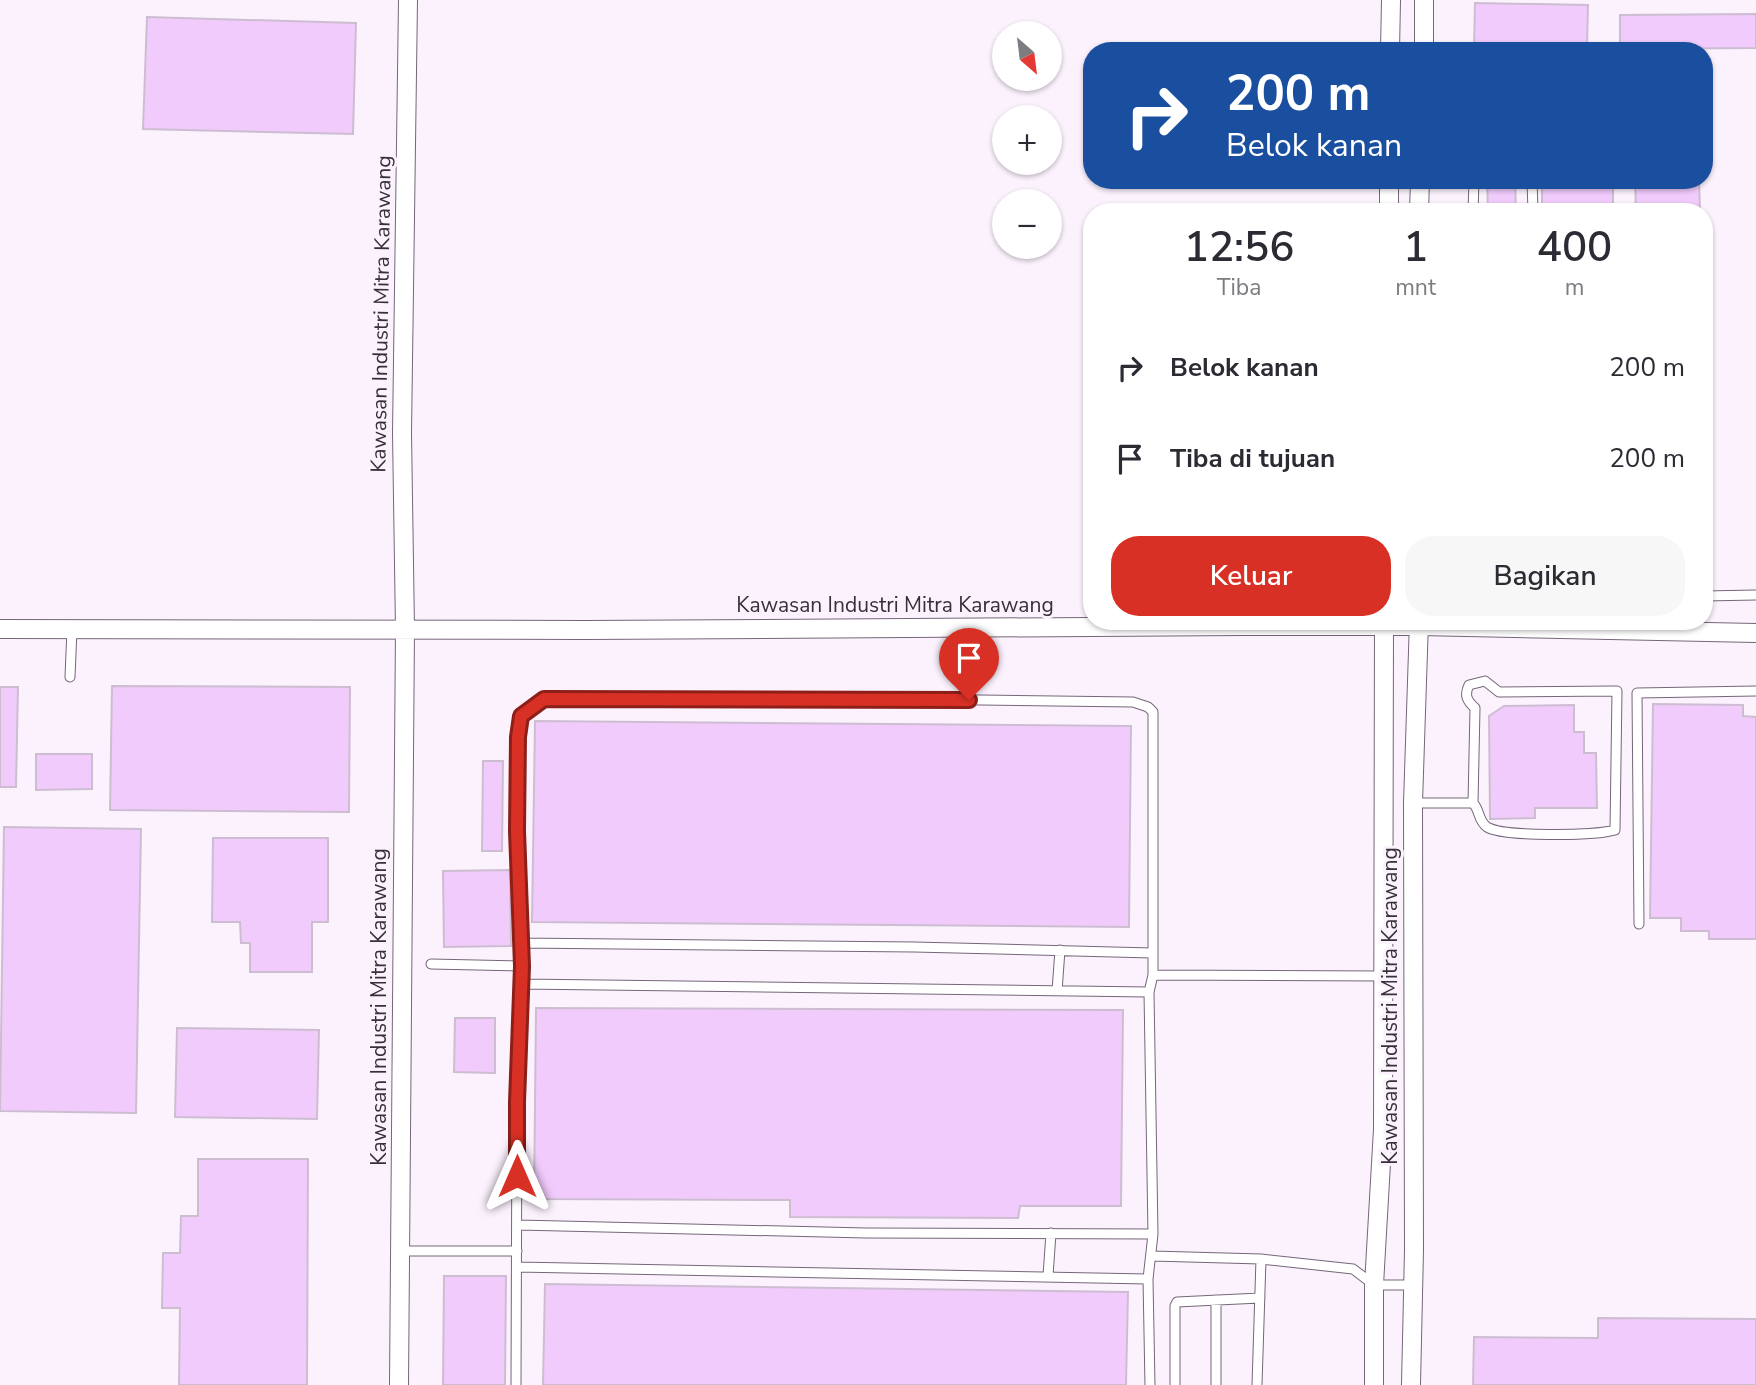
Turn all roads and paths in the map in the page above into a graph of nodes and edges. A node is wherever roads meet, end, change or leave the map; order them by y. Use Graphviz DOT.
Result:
graph roads {
  1 [pos="408,0"];
  2 [pos="1391,0"];
  3 [pos="1424,0"];
  4 [pos="1390,42"];
  5 [pos="1424,42"];
  6 [pos="1713,596"];
  7 [pos="1756,596"];
  8 [pos="1083,626"];
  9 [pos="0,629"];
  10 [pos="72,629"];
  11 [pos="405,629"];
  12 [pos="1384,630"];
  13 [pos="1419,630"];
  14 [pos="1644,630"];
  15 [pos="1756,633"];
  16 [pos="70,677"];
  17 [pos="1756,691"];
  18 [pos="1413,803"];
  19 [pos="1473,803"];
  20 [pos="1639,924"];
  21 [pos="521,943"];
  22 [pos="1060,950"];
  23 [pos="1152,953"];
  24 [pos="431,964"];
  25 [pos="522,966"];
  26 [pos="1153,975"];
  27 [pos="1383,976"];
  28 [pos="521,984"];
  29 [pos="1057,990"];
  30 [pos="1149,992"];
  31 [pos="518,1225"];
  32 [pos="1051,1233"];
  33 [pos="1153,1234"];
  34 [pos="400,1251"];
  35 [pos="517,1251"];
  36 [pos="1152,1256"];
  37 [pos="1261,1259"];
  38 [pos="517,1267"];
  39 [pos="1048,1276"];
  40 [pos="1148,1279"];
  41 [pos="1374,1285"];
  42 [pos="1413,1285"];
  43 [pos="1261,1298"];
  44 [pos="1216,1300"];
  45 [pos="399,1385"];
  46 [pos="516,1385"];
  47 [pos="1150,1385"];
  48 [pos="1175,1385"];
  49 [pos="1216,1385"];
  50 [pos="1257,1385"];
  51 [pos="1374,1385"];
  52 [pos="1410,1385"];
  1 -- 11 [label="street, Kawasan Industri Mitra Karawang"];
  2 -- 4 [label="street"];
  3 -- 5 [label="street"];
  6 -- 7 [label="lane"];
  8 -- 11 [label="street, Kawasan Industri Mitra Karawang"];
  9 -- 10 [label="street, Kawasan Industri Mitra Karawang"];
  10 -- 11 [label="street, Kawasan Industri Mitra Karawang"];
  10 -- 16 [label="lane"];
  11 -- 34 [label="street, Kawasan Industri Mitra Karawang"];
  12 -- 27 [label="street, Kawasan Industri Mitra Karawang"];
  13 -- 18 [label="street, Kawasan Industri Mitra Karawang"];
  14 -- 15 [label="street"];
  17 -- 20 [label="lane"];
  18 -- 19 [label="lane"];
  18 -- 42 [label="street, Kawasan Industri Mitra Karawang"];
  19 -- 19 [label="lane"];
  21 -- 22 [label="lane"];
  21 -- 23 [label="lane"];
  21 -- 25 [label="lane"];
  22 -- 23 [label="lane"];
  22 -- 29 [label="lane"];
  23 -- 26 [label="lane"];
  24 -- 25 [label="lane"];
  25 -- 28 [label="lane"];
  26 -- 27 [label="lane"];
  26 -- 30 [label="lane"];
  27 -- 41 [label="street, Kawasan Industri Mitra Karawang"];
  28 -- 29 [label="lane"];
  28 -- 31 [label="lane"];
  29 -- 30 [label="lane"];
  30 -- 33 [label="lane"];
  31 -- 32 [label="lane"];
  31 -- 35 [label="lane"];
  32 -- 33 [label="lane"];
  32 -- 39 [label="lane"];
  33 -- 36 [label="lane"];
  34 -- 35 [label="lane"];
  34 -- 45 [label="street, Kawasan Industri Mitra Karawang"];
  35 -- 38 [label="lane"];
  36 -- 37 [label="lane"];
  36 -- 40 [label="lane"];
  37 -- 41 [label="lane"];
  37 -- 43 [label="lane"];
  38 -- 39 [label="lane"];
  38 -- 46 [label="lane"];
  39 -- 40 [label="lane"];
  40 -- 47 [label="lane"];
  41 -- 42 [label="lane"];
  41 -- 51 [label="street, Kawasan Industri Mitra Karawang"];
  42 -- 52 [label="street, Kawasan Industri Mitra Karawang"];
  43 -- 44 [label="lane"];
  43 -- 50 [label="lane"];
  44 -- 48 [label="lane"];
  44 -- 49 [label="lane"];
}
